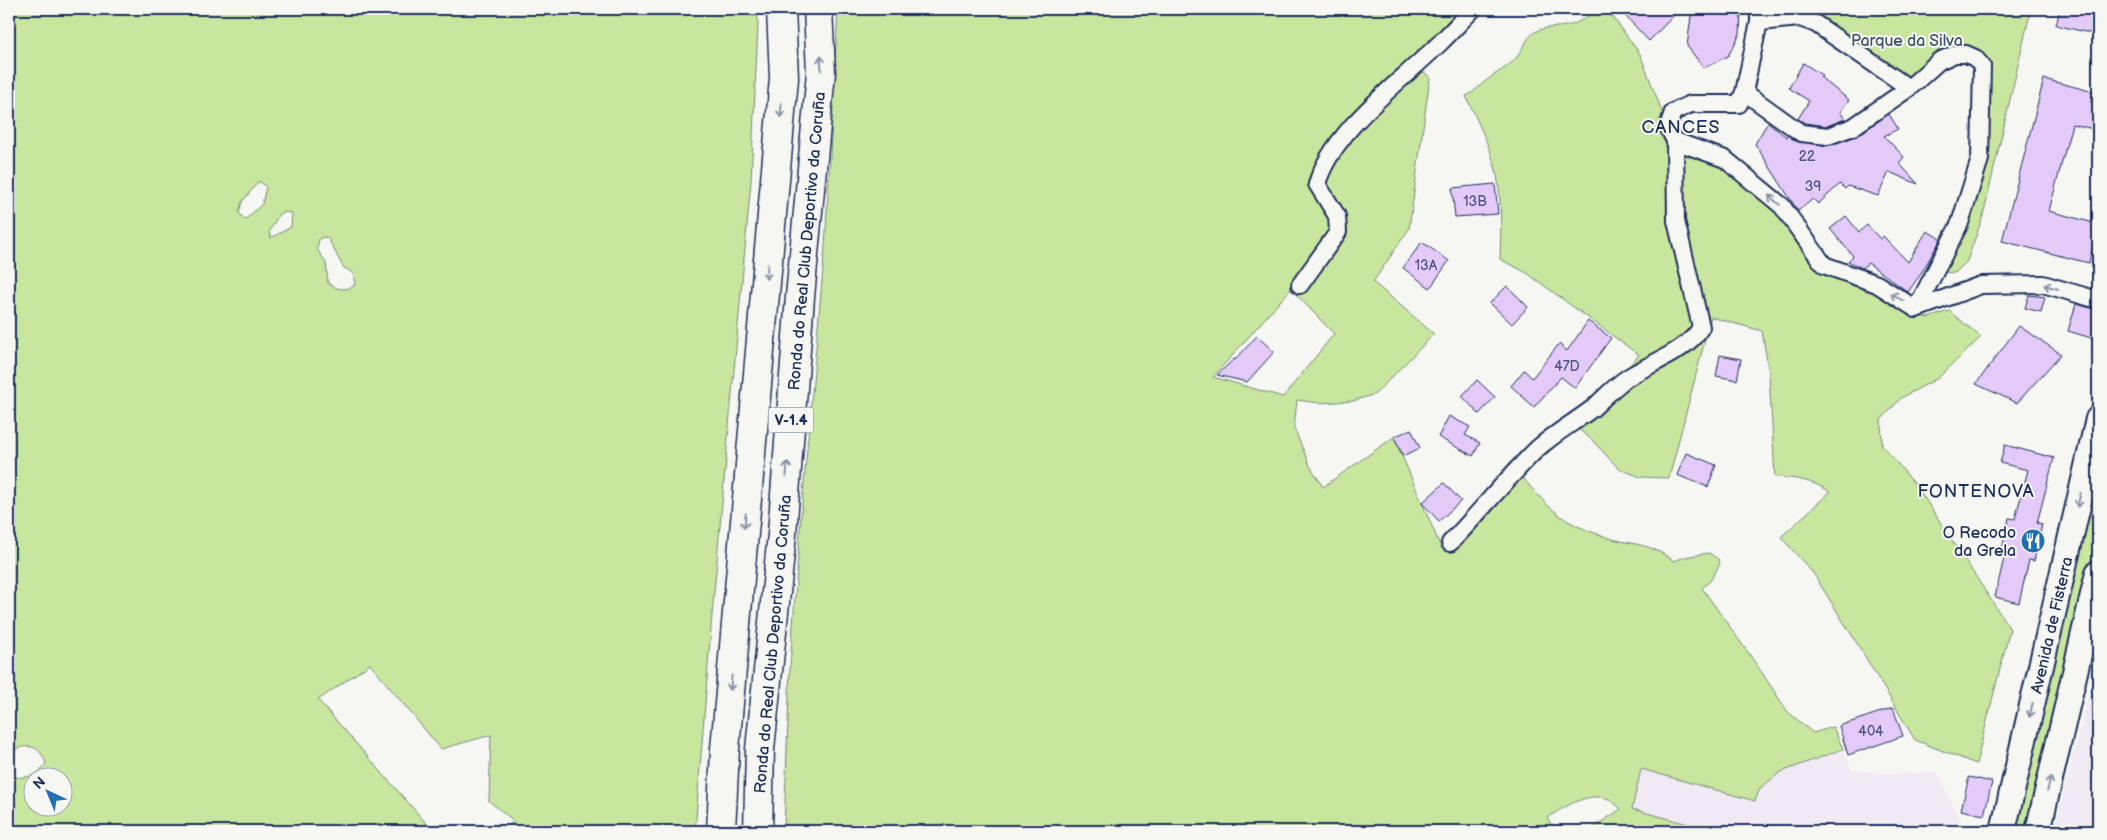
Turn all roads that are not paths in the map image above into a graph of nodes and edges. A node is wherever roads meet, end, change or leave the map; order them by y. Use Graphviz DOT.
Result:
graph roads {
  1 [pos="781,9"];
  2 [pos="818,9"];
  3 [pos="1473,9"];
  4 [pos="1759,15"];
  5 [pos="1909,88"];
  6 [pos="1744,92"];
  7 [pos="1675,141"];
  8 [pos="1300,284"];
  9 [pos="2098,300"];
  10 [pos="1916,309"];
  11 [pos="2098,419"];
  12 [pos="1450,543"];
  13 [pos="2098,573"];
  14 [pos="721,831"];
  15 [pos="758,831"];
  16 [pos="2003,831"];
  17 [pos="2038,831"];
  1 -- 14 [label="highway, V-1.4, one-way"];
  15 -- 2 [label="highway, Ronda do Real Club Deportivo da Coruña / V-1.4, one-way"];
  3 -- 8 [label="street"];
  4 -- 5 [label="street"];
  4 -- 6 [label="street"];
  5 -- 6 [label="street"];
  5 -- 10 [label="street"];
  6 -- 7 [label="street"];
  10 -- 7 [label="street, one-way"];
  7 -- 12 [label="street"];
  9 -- 10 [label="street, one-way"];
  11 -- 16 [label="main road, Avenida de Fisterra, one-way"];
  17 -- 13 [label="main road, Avenida de Fisterra, one-way"];
}
